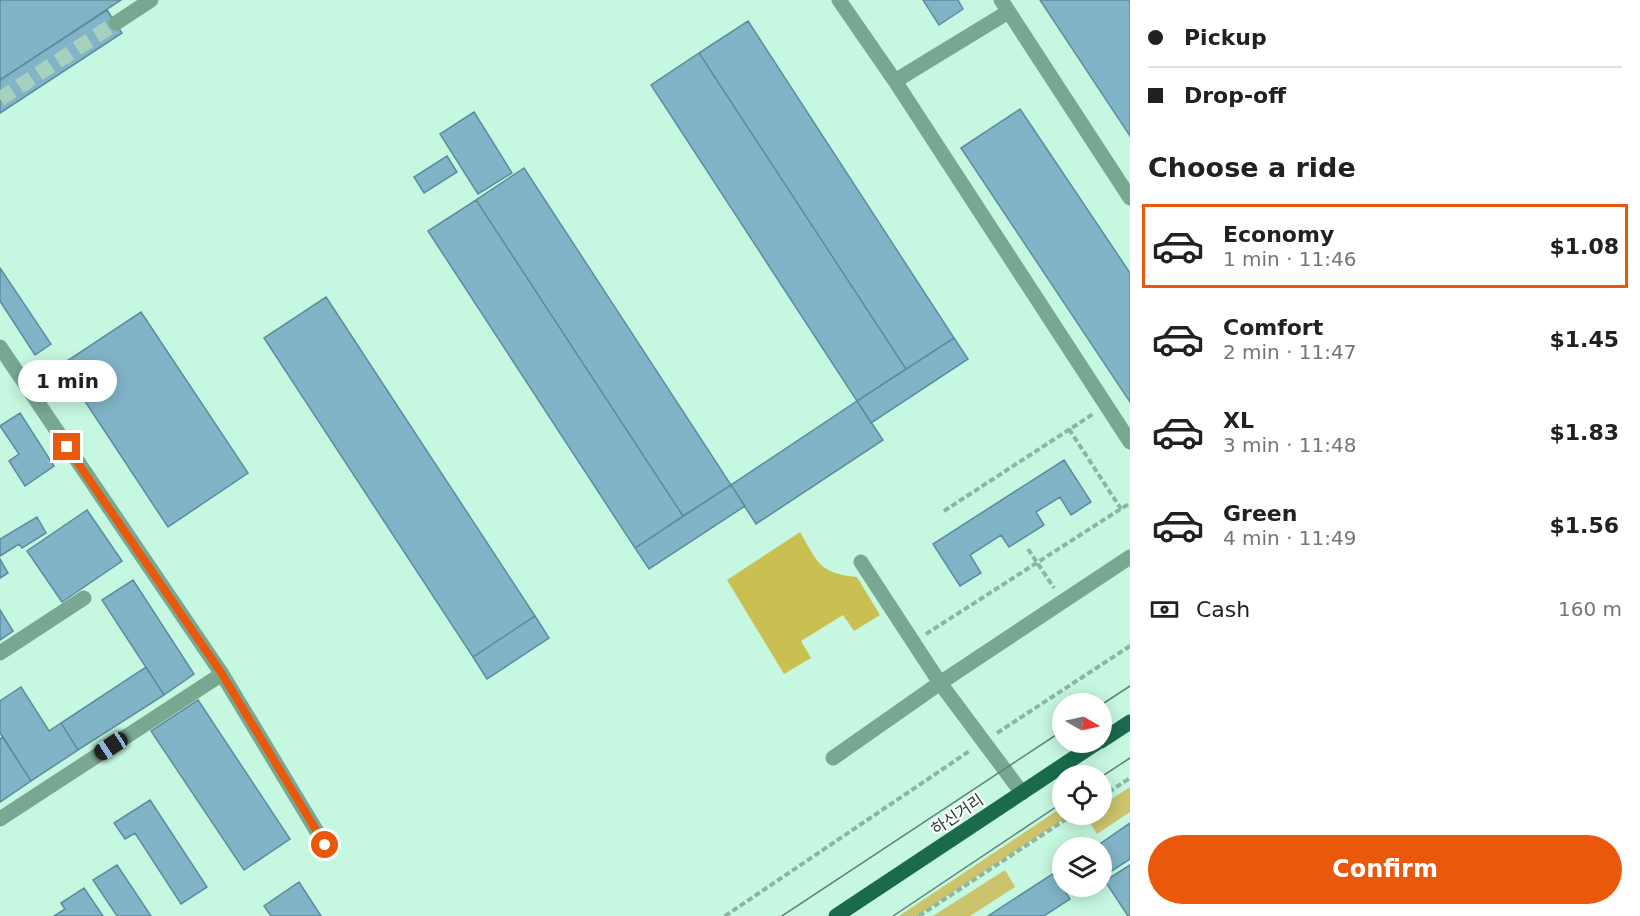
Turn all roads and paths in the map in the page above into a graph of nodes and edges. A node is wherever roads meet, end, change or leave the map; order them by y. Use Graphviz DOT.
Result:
graph roads {
  1 [pos="151,0"];
  2 [pos="839,0"];
  3 [pos="1005,6"];
  4 [pos="116,23"];
  5 [pos="895,81"];
  6 [pos="1130,198"];
  7 [pos="0,347"];
  8 [pos="1106,405"];
  9 [pos="1069,429"];
  10 [pos="1130,442"];
  11 [pos="1130,502"];
  12 [pos="1120,509"];
  13 [pos="944,511"];
  14 [pos="1028,549"];
  15 [pos="1130,557"];
  16 [pos="861,562"];
  17 [pos="1037,562"];
  18 [pos="84,598"];
  19 [pos="1064,601"];
  20 [pos="913,642"];
  21 [pos="1130,646"];
  22 [pos="0,653"];
  23 [pos="222,674"];
  24 [pos="940,683"];
  25 [pos="1130,722"];
  26 [pos="1112,734"];
  27 [pos="984,742"];
  28 [pos="1083,753"];
  29 [pos="833,758"];
  30 [pos="1130,778"];
  31 [pos="1112,790"];
  32 [pos="1022,793"];
  33 [pos="0,819"];
  34 [pos="1057,825"];
  35 [pos="325,845"];
  36 [pos="725,916"];
  37 [pos="836,916"];
  38 [pos="919,916"];
  1 -- 4 [label="lane"];
  2 -- 5 [label="lane"];
  3 -- 5 [label="lane"];
  3 -- 6 [label="lane"];
  5 -- 8 [label="lane"];
  7 -- 23 [label="lane"];
  8 -- 9 [label="path"];
  8 -- 10 [label="lane"];
  9 -- 12 [label="path"];
  9 -- 13 [label="path"];
  11 -- 12 [label="path"];
  12 -- 17 [label="path"];
  14 -- 17 [label="path"];
  15 -- 19 [label="lane"];
  16 -- 20 [label="lane"];
  17 -- 19 [label="path"];
  17 -- 20 [label="path"];
  18 -- 22 [label="lane"];
  19 -- 24 [label="lane"];
  20 -- 24 [label="lane"];
  21 -- 27 [label="path"];
  23 -- 33 [label="lane"];
  23 -- 35 [label="lane"];
  24 -- 27 [label="lane"];
  24 -- 29 [label="lane"];
  25 -- 26 [label="main road, 하신거리"];
  27 -- 32 [label="lane"];
  27 -- 36 [label="path"];
  28 -- 32 [label="main road, 하신거리"];
  30 -- 31 [label="path"];
  32 -- 37 [label="main road, 하신거리"];
  34 -- 38 [label="path"];
}
